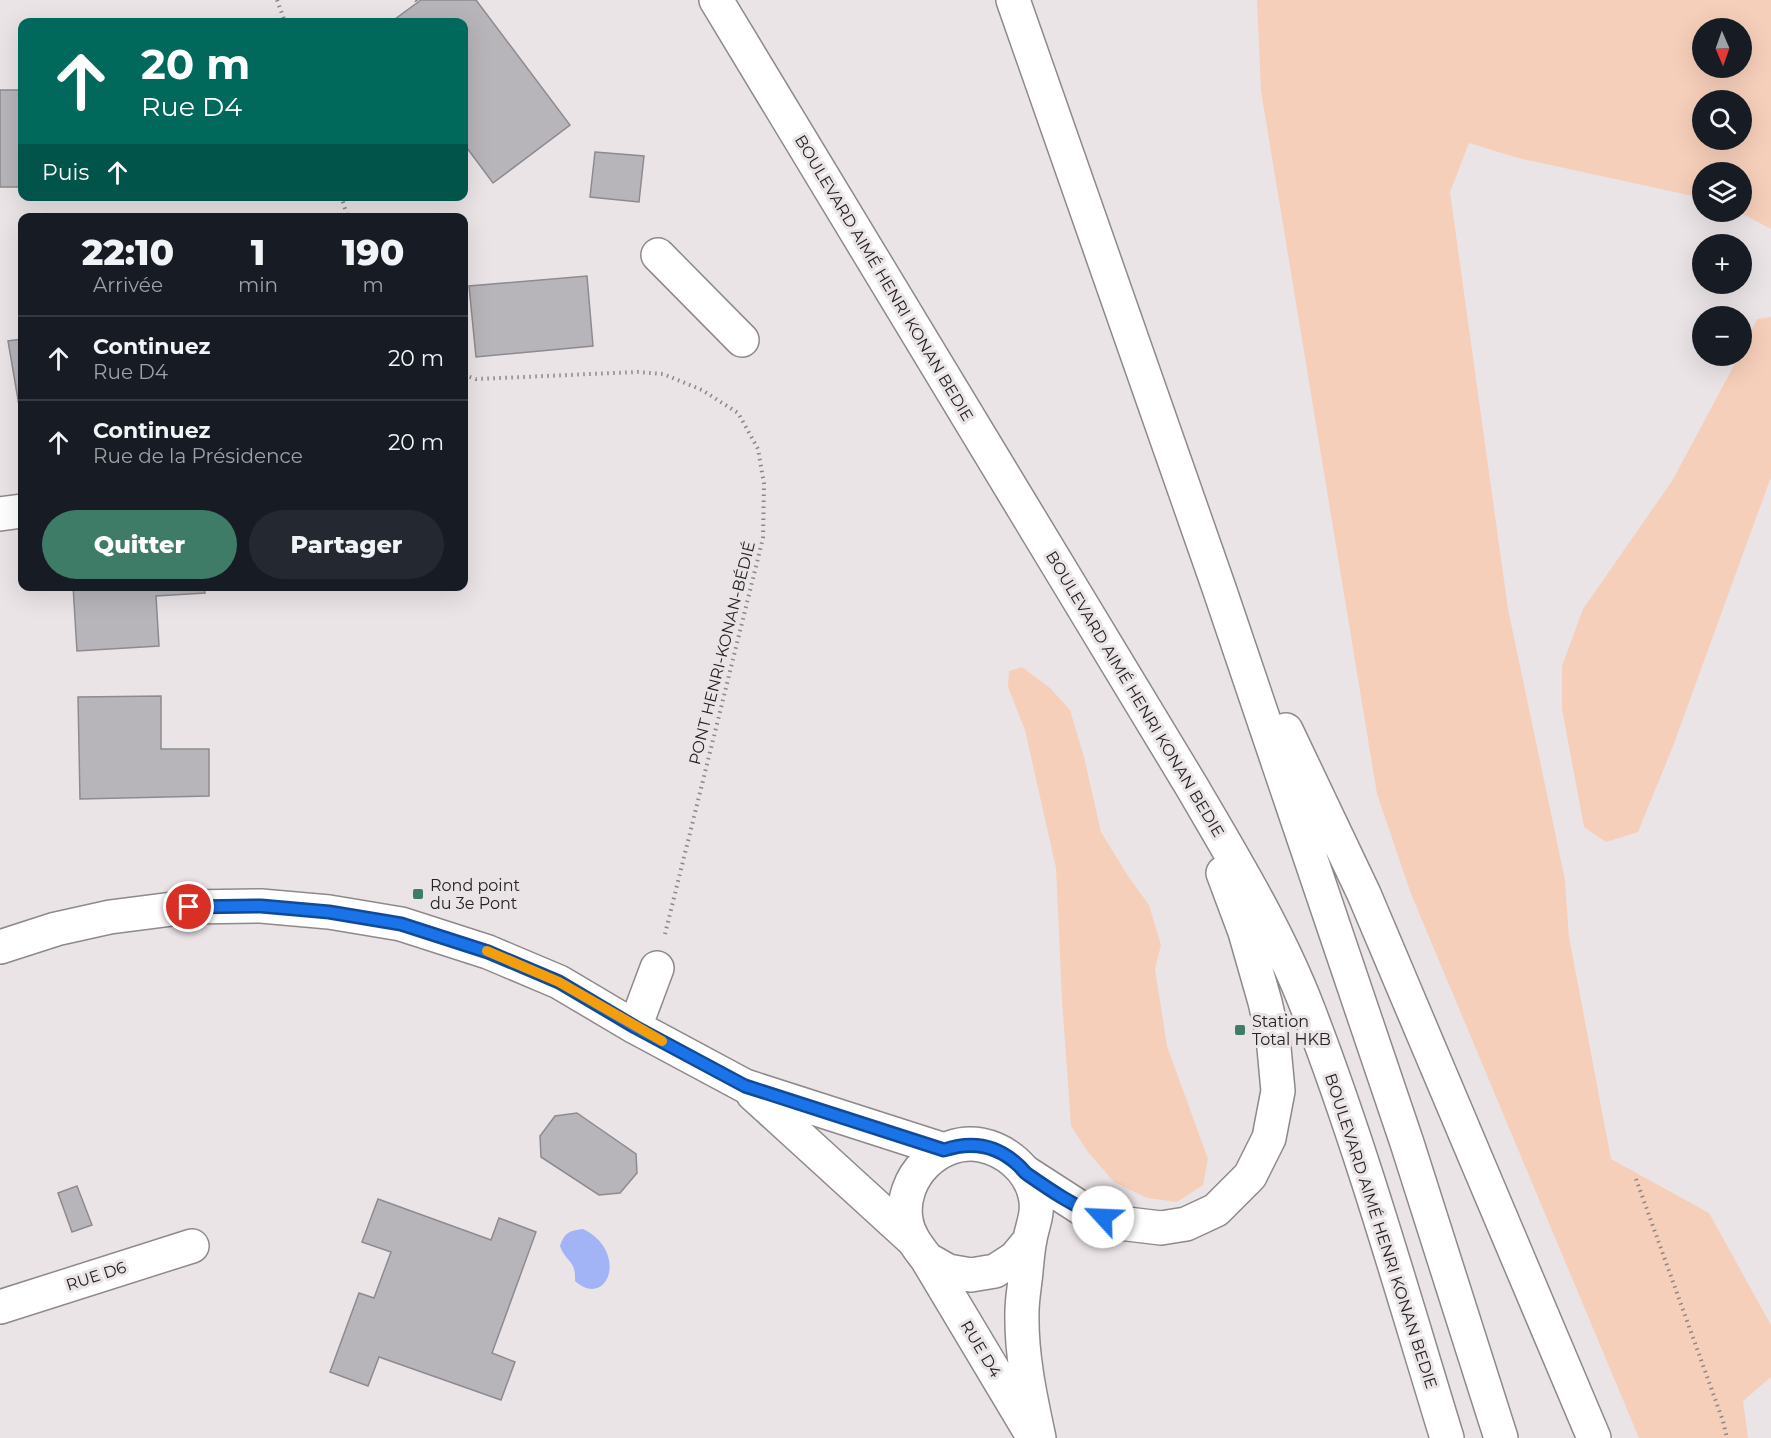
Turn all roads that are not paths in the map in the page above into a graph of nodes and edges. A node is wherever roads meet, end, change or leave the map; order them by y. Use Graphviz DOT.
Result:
graph roads {
  1 [pos="716,0"];
  2 [pos="1014,0"];
  3 [pos="658,255"];
  4 [pos="742,340"];
  5 [pos="18,512"];
  6 [pos="0,514"];
  7 [pos="1219,588"];
  8 [pos="1192,787"];
  9 [pos="0,946"];
  10 [pos="657,968"];
  11 [pos="635,1027"];
  12 [pos="745,1086"];
  13 [pos="944,1150"];
  14 [pos="1025,1172"];
  15 [pos="1030,1240"];
  16 [pos="192,1246"];
  17 [pos="920,1250"];
  18 [pos="0,1307"];
  19 [pos="1034,1438"];
  20 [pos="1039,1438"];
  21 [pos="1447,1438"];
  22 [pos="1501,1438"];
  23 [pos="1594,1438"];
  1 -- 8 [label="main road, BOULEVARD AIMÉ HENRI KONAN BEDIE"];
  2 -- 7 [label="main road"];
  3 -- 4 [label="main road"];
  5 -- 6 [label="main road"];
  7 -- 22 [label="main road"];
  7 -- 23 [label="main road"];
  8 -- 14 [label="main road"];
  8 -- 21 [label="main road, BOULEVARD AIMÉ HENRI KONAN BEDIE"];
  9 -- 11 [label="main road"];
  10 -- 11 [label="main road"];
  11 -- 12 [label="main road"];
  12 -- 13 [label="main road"];
  12 -- 17 [label="main road"];
  13 -- 14 [label="main road, RUE D4"];
  13 -- 17 [label="main road, RUE D4"];
  14 -- 15 [label="main road, RUE D4"];
  15 -- 17 [label="main road"];
  15 -- 20 [label="main road, RUE D4"];
  16 -- 18 [label="main road, RUE D6"];
  17 -- 19 [label="main road, RUE D4"];
}
